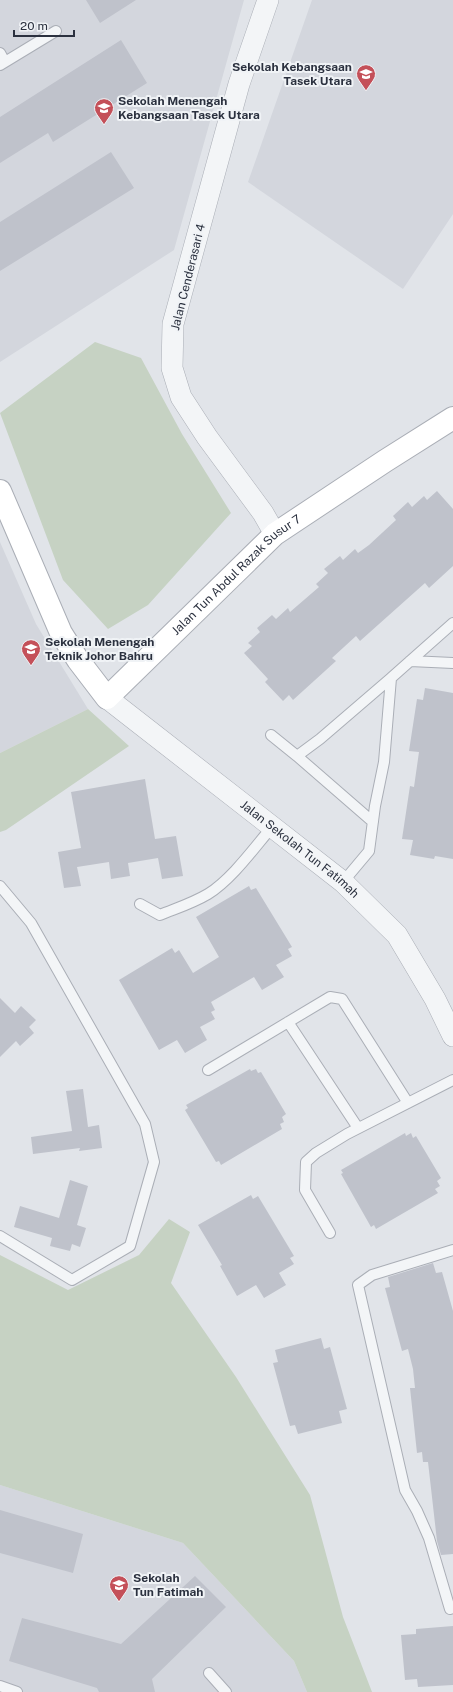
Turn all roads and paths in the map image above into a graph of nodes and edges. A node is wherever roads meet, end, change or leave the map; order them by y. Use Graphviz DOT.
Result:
graph roads {
  1 [pos="268,0"];
  2 [pos="56,31"];
  3 [pos="2,60"];
  4 [pos="453,418"];
  5 [pos="0,491"];
  6 [pos="274,534"];
  7 [pos="453,623"];
  8 [pos="410,661"];
  9 [pos="453,663"];
  10 [pos="391,678"];
  11 [pos="107,698"];
  12 [pos="271,735"];
  13 [pos="297,756"];
  14 [pos="373,822"];
  15 [pos="272,826"];
  16 [pos="343,882"];
  17 [pos="0,886"];
  18 [pos="140,904"];
  19 [pos="288,1022"];
  20 [pos="453,1036"];
  21 [pos="208,1070"];
  22 [pos="453,1080"];
  23 [pos="408,1103"];
  24 [pos="358,1128"];
  25 [pos="330,1233"];
  26 [pos="0,1236"];
  27 [pos="453,1250"];
  28 [pos="453,1608"];
  29 [pos="209,1674"];
  30 [pos="0,1686"];
  31 [pos="17,1692"];
  32 [pos="226,1692"];
  1 -- 6 [label="street, Jalan Cenderasari 4"];
  2 -- 3 [label="lane"];
  4 -- 6 [label="street, Jalan Tun Abdul Razak Susur 7"];
  5 -- 11 [label="street"];
  6 -- 11 [label="street, Jalan Tun Abdul Razak Susur 7"];
  7 -- 8 [label="lane"];
  8 -- 9 [label="lane"];
  8 -- 10 [label="lane"];
  10 -- 13 [label="lane"];
  10 -- 14 [label="lane"];
  11 -- 15 [label="street, Jalan Sekolah Tun Fatimah"];
  12 -- 13 [label="lane"];
  13 -- 14 [label="lane"];
  14 -- 16 [label="lane"];
  15 -- 16 [label="street, Jalan Sekolah Tun Fatimah"];
  15 -- 18 [label="lane"];
  16 -- 20 [label="street, Jalan Sekolah Tun Fatimah"];
  17 -- 26 [label="lane"];
  19 -- 21 [label="lane"];
  19 -- 23 [label="lane"];
  19 -- 24 [label="lane"];
  22 -- 23 [label="lane"];
  23 -- 24 [label="lane"];
  24 -- 25 [label="lane"];
  27 -- 28 [label="lane"];
  29 -- 32 [label="lane"];
  30 -- 31 [label="lane"];
}
